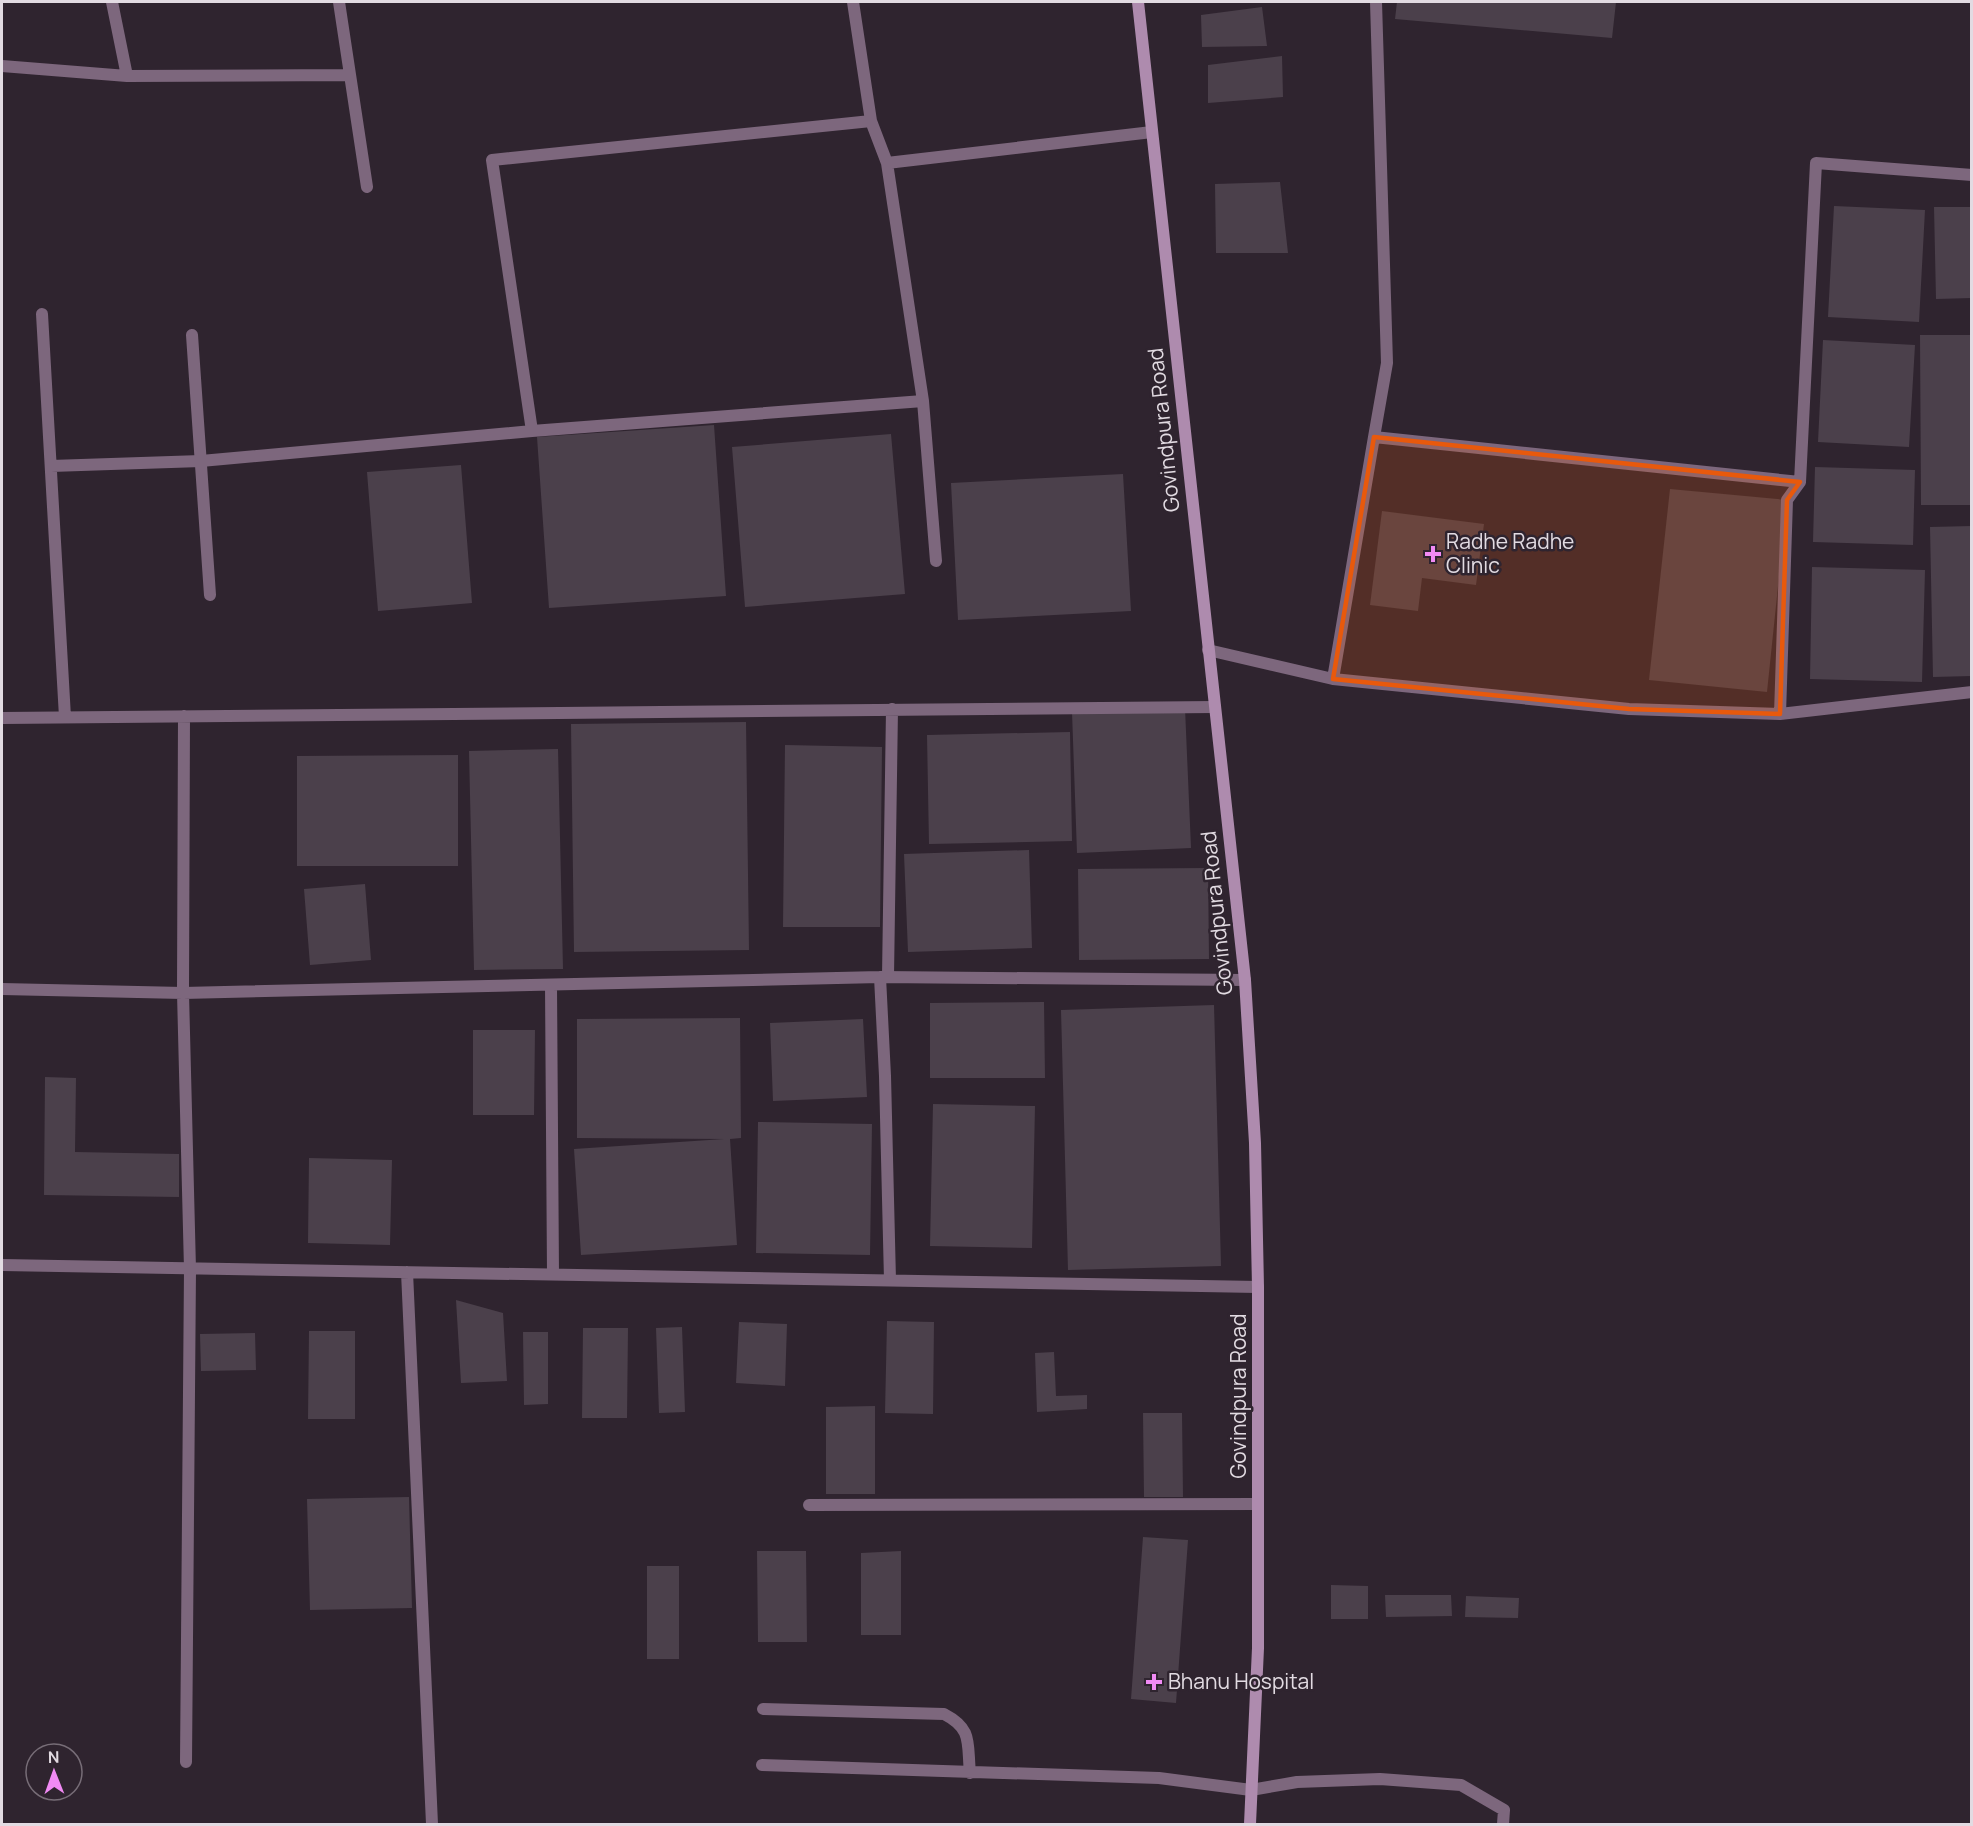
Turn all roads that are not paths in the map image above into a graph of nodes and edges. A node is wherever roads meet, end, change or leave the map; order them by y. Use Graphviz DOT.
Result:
graph roads {
  1 [pos="112,2"];
  2 [pos="339,2"];
  3 [pos="853,2"];
  4 [pos="1137,2"];
  5 [pos="1376,2"];
  6 [pos="2,66"];
  7 [pos="350,75"];
  8 [pos="127,76"];
  9 [pos="871,121"];
  10 [pos="1152,132"];
  11 [pos="887,163"];
  12 [pos="1971,175"];
  13 [pos="367,187"];
  14 [pos="42,315"];
  15 [pos="192,335"];
  16 [pos="923,401"];
  17 [pos="532,431"];
  18 [pos="1374,437"];
  19 [pos="201,461"];
  20 [pos="51,466"];
  21 [pos="1800,482"];
  22 [pos="936,561"];
  23 [pos="210,596"];
  24 [pos="1208,650"];
  25 [pos="1333,679"];
  26 [pos="1971,692"];
  27 [pos="1215,707"];
  28 [pos="892,710"];
  29 [pos="1780,714"];
  30 [pos="184,716"];
  31 [pos="65,717"];
  32 [pos="2,718"];
  33 [pos="884,977"];
  34 [pos="1245,980"];
  35 [pos="551,985"];
  36 [pos="2,989"];
  37 [pos="183,993"];
  38 [pos="2,1265"];
  39 [pos="190,1269"];
  40 [pos="407,1272"];
  41 [pos="553,1274"];
  42 [pos="890,1280"];
  43 [pos="1258,1287"];
  44 [pos="1258,1504"];
  45 [pos="809,1505"];
  46 [pos="763,1709"];
  47 [pos="186,1762"];
  48 [pos="762,1765"];
  49 [pos="970,1773"];
  50 [pos="1251,1790"];
  51 [pos="432,1824"];
  52 [pos="1250,1824"];
  53 [pos="1503,1824"];
  1 -- 8 [label="street"];
  2 -- 7 [label="street"];
  3 -- 9 [label="street"];
  4 -- 10 [label="street, Govindpura Road"];
  5 -- 18 [label="street"];
  6 -- 8 [label="street"];
  7 -- 8 [label="street"];
  7 -- 13 [label="street"];
  9 -- 11 [label="street"];
  9 -- 17 [label="street"];
  10 -- 11 [label="street"];
  10 -- 24 [label="street, Govindpura Road"];
  11 -- 16 [label="street"];
  12 -- 21 [label="street"];
  14 -- 20 [label="street"];
  15 -- 19 [label="street"];
  16 -- 17 [label="street"];
  16 -- 22 [label="street"];
  17 -- 19 [label="street"];
  18 -- 21 [label="street"];
  18 -- 25 [label="street"];
  19 -- 20 [label="street"];
  19 -- 23 [label="street"];
  20 -- 31 [label="street"];
  21 -- 29 [label="street"];
  24 -- 25 [label="street"];
  24 -- 27 [label="street, Govindpura Road"];
  25 -- 29 [label="street"];
  26 -- 29 [label="street"];
  27 -- 28 [label="street"];
  27 -- 34 [label="street, Govindpura Road"];
  28 -- 30 [label="street"];
  28 -- 33 [label="street"];
  30 -- 31 [label="street"];
  30 -- 37 [label="street"];
  31 -- 32 [label="street"];
  33 -- 34 [label="street"];
  33 -- 35 [label="street"];
  33 -- 42 [label="street"];
  34 -- 43 [label="street, Govindpura Road"];
  35 -- 37 [label="street"];
  35 -- 41 [label="street"];
  36 -- 37 [label="street"];
  37 -- 39 [label="street"];
  38 -- 39 [label="street"];
  39 -- 40 [label="street"];
  39 -- 47 [label="street"];
  40 -- 41 [label="street"];
  40 -- 51 [label="street"];
  41 -- 42 [label="street"];
  42 -- 43 [label="street"];
  43 -- 44 [label="street, Govindpura Road"];
  44 -- 45 [label="street"];
  44 -- 50 [label="street, Govindpura Road"];
  46 -- 49 [label="street"];
  48 -- 49 [label="street"];
  49 -- 50 [label="street"];
  50 -- 52 [label="street, Govindpura Road"];
  50 -- 53 [label="street"];
}
